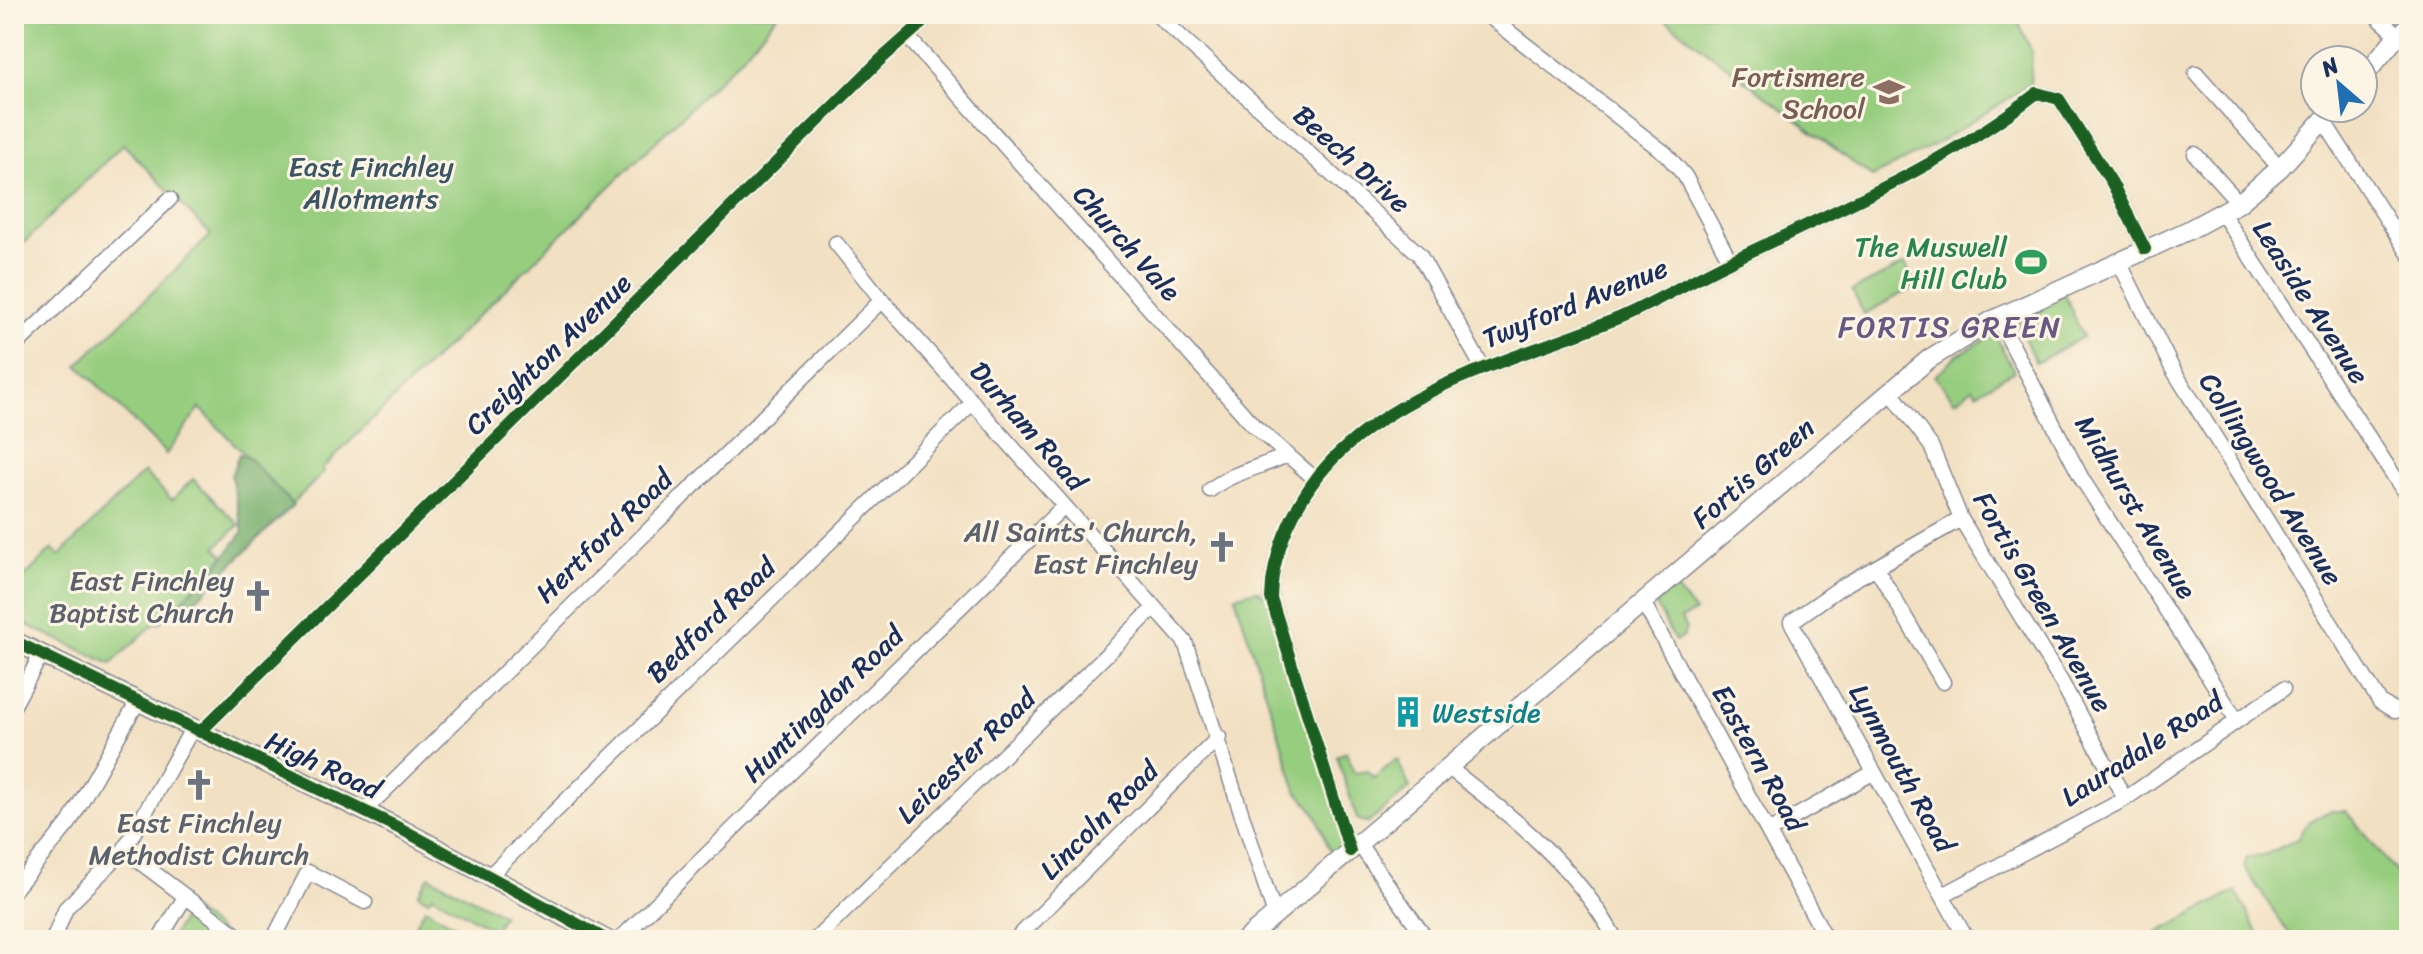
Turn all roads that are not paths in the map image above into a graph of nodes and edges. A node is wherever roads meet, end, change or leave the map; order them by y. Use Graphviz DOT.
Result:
graph roads {
  1 [pos="932,14"];
  2 [pos="1156,14"];
  3 [pos="1486,14"];
  4 [pos="2374,14"];
  5 [pos="2405,31"];
  6 [pos="907,36"];
  7 [pos="2379,59"];
  8 [pos="2196,73"];
  9 [pos="2320,124"];
  10 [pos="2335,124"];
  11 [pos="2195,154"];
  12 [pos="2280,168"];
  13 [pos="170,199"];
  14 [pos="2239,203"];
  15 [pos="2222,213"];
  16 [pos="836,243"];
  17 [pos="2145,249"];
  18 [pos="2409,254"];
  19 [pos="1730,261"];
  20 [pos="2119,262"];
  21 [pos="882,300"];
  22 [pos="1998,318"];
  23 [pos="14,347"];
  24 [pos="1482,367"];
  25 [pos="1891,392"];
  26 [pos="973,402"];
  27 [pos="1287,455"];
  28 [pos="1314,478"];
  29 [pos="1210,490"];
  30 [pos="2409,499"];
  31 [pos="1064,506"];
  32 [pos="1961,519"];
  33 [pos="1877,569"];
  34 [pos="1643,602"];
  35 [pos="1154,608"];
  36 [pos="14,641"];
  37 [pos="41,655"];
  38 [pos="1943,682"];
  39 [pos="2283,689"];
  40 [pos="138,701"];
  41 [pos="14,705"];
  42 [pos="2402,709"];
  43 [pos="2236,719"];
  44 [pos="196,730"];
  45 [pos="1219,737"];
  46 [pos="1449,768"];
  47 [pos="1874,772"];
  48 [pos="2125,799"];
  49 [pos="364,811"];
  50 [pos="1770,831"];
  51 [pos="1354,847"];
  52 [pos="124,850"];
  53 [pos="488,877"];
  54 [pos="14,890"];
  55 [pos="1943,895"];
  56 [pos="185,897"];
  57 [pos="365,902"];
  58 [pos="1275,915"];
  59 [pos="581,934"];
  60 [pos="53,940"];
  61 [pos="159,940"];
  62 [pos="243,940"];
  63 [pos="273,940"];
  64 [pos="607,940"];
  65 [pos="619,940"];
  66 [pos="815,940"];
  67 [pos="1015,940"];
  68 [pos="1245,940"];
  69 [pos="1427,940"];
  70 [pos="1616,940"];
  71 [pos="1827,940"];
  72 [pos="1967,940"];
  1 -- 6 [label="street, Creighton Avenue"];
  2 -- 24 [label="street, Beech Drive"];
  3 -- 19 [label="street"];
  4 -- 5 [label="street"];
  5 -- 7 [label="main road"];
  6 -- 27 [label="street, Church Vale"];
  6 -- 44 [label="street, Creighton Avenue"];
  8 -- 12 [label="street"];
  9 -- 12 [label="main road, Fortis Green"];
  10 -- 18 [label="street"];
  11 -- 14 [label="street"];
  12 -- 14 [label="main road, Fortis Green"];
  13 -- 23 [label="street"];
  14 -- 15 [label="main road, Fortis Green"];
  15 -- 17 [label="main road, Fortis Green"];
  15 -- 30 [label="street, Leaside Avenue"];
  16 -- 21 [label="street, Durham Road"];
  17 -- 19 [label="street, Twyford Avenue"];
  17 -- 20 [label="main road, Fortis Green"];
  19 -- 24 [label="street, Twyford Avenue"];
  20 -- 22 [label="main road, Fortis Green"];
  20 -- 42 [label="street, Collingwood Avenue"];
  21 -- 26 [label="street, Durham Road"];
  21 -- 49 [label="street, Hertford Road"];
  22 -- 25 [label="main road, Fortis Green"];
  22 -- 43 [label="street, Midhurst Avenue"];
  24 -- 28 [label="street, Twyford Avenue"];
  25 -- 32 [label="street, Fortis Green Avenue"];
  25 -- 34 [label="main road, Fortis Green"];
  26 -- 31 [label="street, Durham Road"];
  26 -- 53 [label="street, Bedford Road"];
  27 -- 28 [label="street, Church Vale"];
  27 -- 29 [label="street"];
  28 -- 51 [label="street, Twyford Avenue"];
  31 -- 35 [label="street, Durham Road"];
  31 -- 65 [label="street, Huntingdon Road"];
  32 -- 33 [label="street"];
  32 -- 48 [label="street, Fortis Green Avenue"];
  33 -- 38 [label="street"];
  33 -- 47 [label="street, Lynmouth Road"];
  34 -- 46 [label="main road, Fortis Green"];
  34 -- 50 [label="street, Eastern Road"];
  35 -- 45 [label="street, Durham Road"];
  35 -- 66 [label="street, Leicester Road"];
  36 -- 37 [label="main road, High Road"];
  37 -- 40 [label="main road, High Road"];
  37 -- 41 [label="street"];
  39 -- 43 [label="street, Lauradale Road"];
  40 -- 44 [label="main road, High Road"];
  40 -- 54 [label="street"];
  43 -- 48 [label="street, Lauradale Road"];
  44 -- 49 [label="main road, High Road"];
  44 -- 52 [label="street, Creighton Avenue"];
  45 -- 58 [label="street, Durham Road"];
  45 -- 67 [label="street, Lincoln Road"];
  46 -- 51 [label="main road, Fortis Green"];
  46 -- 70 [label="street"];
  47 -- 50 [label="street"];
  47 -- 55 [label="street, Lynmouth Road"];
  48 -- 55 [label="street, Lauradale Road"];
  49 -- 53 [label="main road, High Road"];
  50 -- 71 [label="street, Eastern Road"];
  51 -- 58 [label="main road, Fortis Green"];
  51 -- 69 [label="street, Twyford Avenue"];
  52 -- 56 [label="street"];
  52 -- 60 [label="street, Creighton Avenue"];
  53 -- 59 [label="main road, High Road"];
  55 -- 72 [label="street, Lynmouth Road"];
  56 -- 61 [label="street"];
  56 -- 62 [label="street"];
  57 -- 63 [label="street"];
  58 -- 68 [label="main road, Fortis Green"];
  59 -- 64 [label="main road, High Road"];
}
